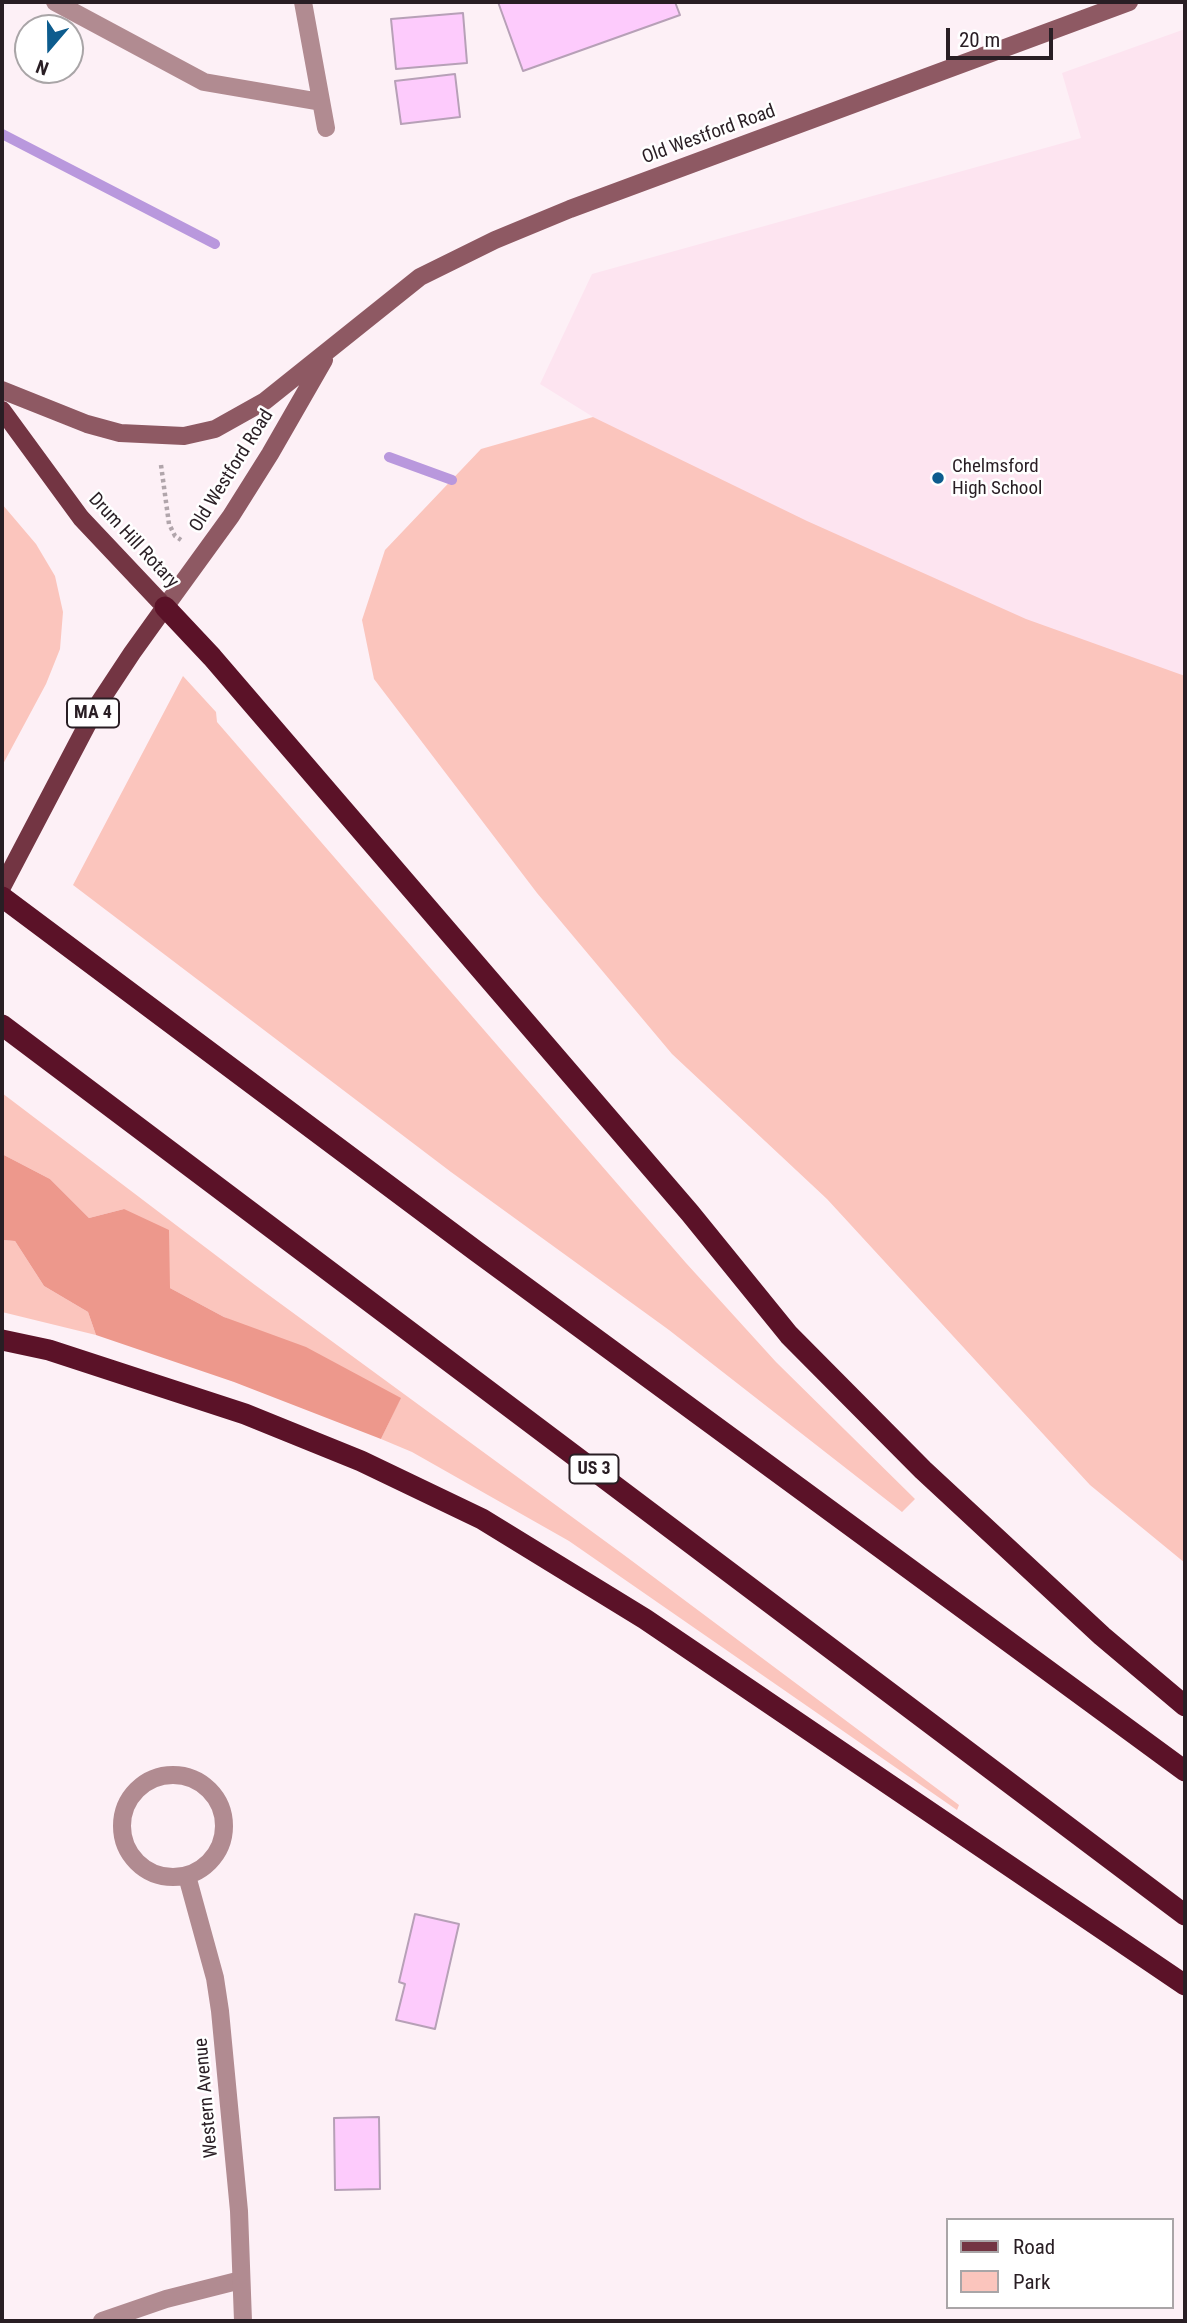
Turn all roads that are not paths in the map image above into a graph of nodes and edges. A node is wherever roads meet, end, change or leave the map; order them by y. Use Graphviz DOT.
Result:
graph roads {
  1 [pos="55,2"];
  2 [pos="303,2"];
  3 [pos="1129,2"];
  4 [pos="321,102"];
  5 [pos="326,128"];
  6 [pos="328,353"];
  7 [pos="2,390"];
  8 [pos="2,410"];
  9 [pos="165,607"];
  10 [pos="2,887"];
  11 [pos="2,897"];
  12 [pos="2,1025"];
  13 [pos="2,1340"];
  14 [pos="1185,1706"];
  15 [pos="1185,1771"];
  16 [pos="187,1876"];
  17 [pos="1185,1915"];
  18 [pos="1185,1985"];
  19 [pos="241,2280"];
  20 [pos="102,2321"];
  21 [pos="243,2321"];
  1 -- 4 [label="street"];
  2 -- 4 [label="street"];
  3 -- 6 [label="main road, Old Westford Road"];
  4 -- 5 [label="street"];
  6 -- 7 [label="main road, Old Westford Road"];
  6 -- 9 [label="main road, Old Westford Road"];
  8 -- 9 [label="main road, Drum Hill Rotary"];
  9 -- 10 [label="main road, Drum Hill Rotary / MA 4"];
  9 -- 14 [label="highway"];
  11 -- 15 [label="highway"];
  12 -- 17 [label="highway, US 3"];
  13 -- 18 [label="highway"];
  16 -- 16 [label="street"];
  16 -- 19 [label="street, Western Avenue"];
  19 -- 20 [label="street"];
  19 -- 21 [label="street, Western Avenue"];
}
